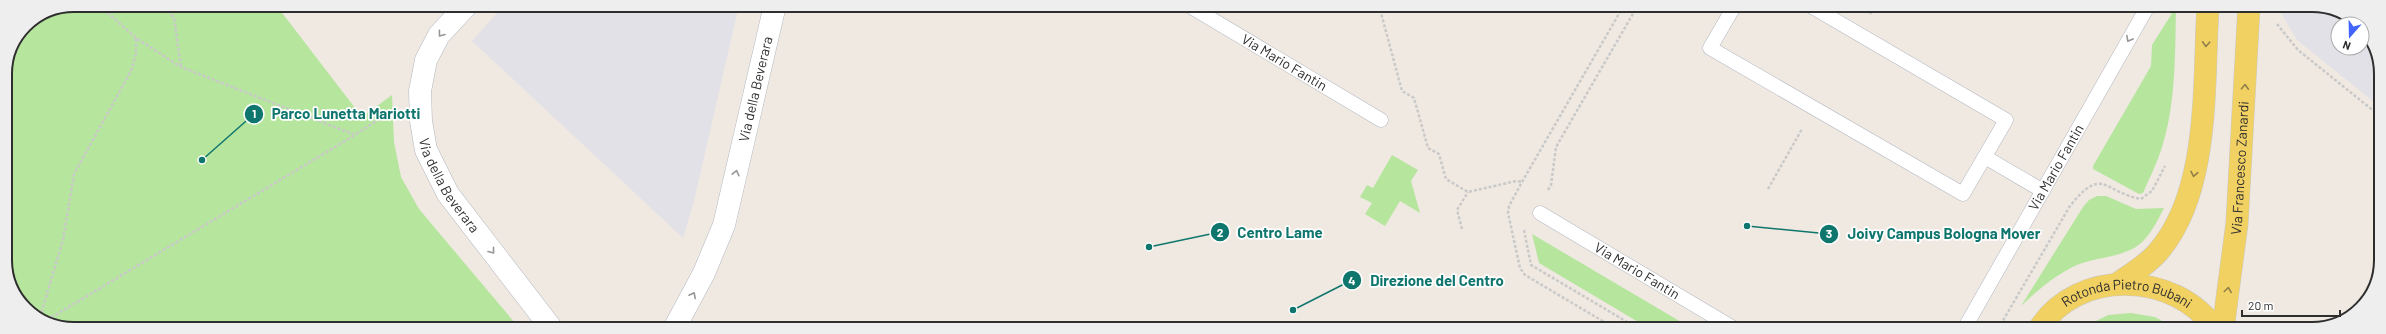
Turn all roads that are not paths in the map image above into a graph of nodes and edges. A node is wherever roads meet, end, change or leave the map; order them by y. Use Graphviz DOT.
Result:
graph roads {
  1 [pos="460,12"];
  2 [pos="773,12"];
  3 [pos="1200,12"];
  4 [pos="1731,12"];
  5 [pos="1821,12"];
  6 [pos="2145,12"];
  7 [pos="2208,12"];
  8 [pos="2250,12"];
  9 [pos="1381,120"];
  10 [pos="1985,157"];
  11 [pos="2043,191"];
  12 [pos="1540,213"];
  13 [pos="2117,284"];
  14 [pos="547,322"];
  15 [pos="678,322"];
  16 [pos="1723,322"];
  17 [pos="1968,322"];
  18 [pos="2045,322"];
  19 [pos="2209,322"];
  20 [pos="2224,322"];
  1 -- 14 [label="street, Via della Beverara, one-way"];
  15 -- 2 [label="street, Via della Beverara, one-way"];
  3 -- 9 [label="lane, Via Mario Fantin"];
  4 -- 10 [label="lane"];
  5 -- 10 [label="lane"];
  6 -- 11 [label="lane, Via Mario Fantin, one-way"];
  7 -- 13 [label="main road, one-way"];
  20 -- 8 [label="main road, Via Francesco Zanardi, one-way"];
  10 -- 11 [label="lane"];
  11 -- 17 [label="lane, Via Mario Fantin"];
  12 -- 16 [label="lane, Via Mario Fantin"];
  13 -- 18 [label="main road, Rotonda Pietro Bubani"];
  13 -- 19 [label="main road, Rotonda Pietro Bubani"];
}
